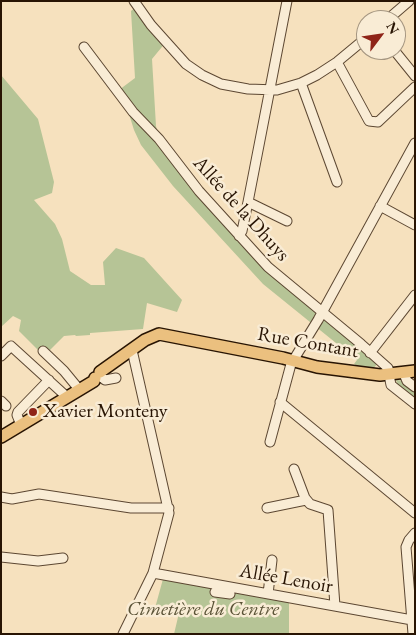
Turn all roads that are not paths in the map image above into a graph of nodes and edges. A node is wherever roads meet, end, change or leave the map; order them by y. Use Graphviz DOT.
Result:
graph roads {
  1 [pos="134,1"];
  2 [pos="287,1"];
  3 [pos="408,1"];
  4 [pos="398,10"];
  5 [pos="356,46"];
  6 [pos="84,47"];
  7 [pos="402,60"];
  8 [pos="337,62"];
  9 [pos="415,76"];
  10 [pos="301,83"];
  11 [pos="415,87"];
  12 [pos="269,90"];
  13 [pos="415,143"];
  14 [pos="337,182"];
  15 [pos="248,202"];
  16 [pos="380,206"];
  17 [pos="286,221"];
  18 [pos="415,225"];
  19 [pos="239,236"];
  20 [pos="415,295"];
  21 [pos="322,312"];
  22 [pos="196,340"];
  23 [pos="132,350"];
  24 [pos="43,351"];
  25 [pos="370,353"];
  26 [pos="1,356"];
  27 [pos="293,361"];
  28 [pos="113,362"];
  29 [pos="409,372"];
  30 [pos="390,375"];
  31 [pos="97,376"];
  32 [pos="116,378"];
  33 [pos="49,380"];
  34 [pos="415,387"];
  35 [pos="78,388"];
  36 [pos="65,394"];
  37 [pos="280,402"];
  38 [pos="415,404"];
  39 [pos="20,422"];
  40 [pos="1,437"];
  41 [pos="270,442"];
  42 [pos="294,468"];
  43 [pos="1,497"];
  44 [pos="306,500"];
  45 [pos="168,508"];
  46 [pos="267,508"];
  47 [pos="415,513"];
  48 [pos="412,537"];
  49 [pos="1,557"];
  50 [pos="63,558"];
  51 [pos="272,560"];
  52 [pos="153,573"];
  53 [pos="268,594"];
  54 [pos="334,606"];
  55 [pos="412,620"];
  56 [pos="124,634"];
  57 [pos="413,634"];
  1 -- 12 [label="street"];
  2 -- 12 [label="street"];
  3 -- 4 [label="street"];
  5 -- 8 [label="street"];
  6 -- 19 [label="street, Allée de la Dhuys"];
  7 -- 9 [label="street"];
  8 -- 10 [label="street"];
  8 -- 11 [label="street"];
  10 -- 12 [label="street"];
  10 -- 14 [label="street"];
  12 -- 15 [label="street"];
  13 -- 16 [label="street"];
  15 -- 17 [label="street"];
  15 -- 19 [label="street"];
  16 -- 18 [label="street"];
  16 -- 21 [label="street"];
  19 -- 21 [label="street, Allée de la Dhuys"];
  20 -- 25 [label="street"];
  21 -- 25 [label="street, Allée de la Dhuys"];
  21 -- 27 [label="street"];
  22 -- 23 [label="main road, Rue Contant"];
  22 -- 27 [label="main road, Rue Contant"];
  22 -- 28 [label="main road, Rue Contant"];
  23 -- 28 [label="main road, Rue Contant"];
  23 -- 45 [label="street"];
  24 -- 35 [label="street"];
  25 -- 30 [label="street, Allée de la Dhuys"];
  26 -- 33 [label="street"];
  27 -- 30 [label="main road, Rue Contant"];
  27 -- 37 [label="street"];
  28 -- 31 [label="main road, Rue Contant"];
  29 -- 30 [label="main road, Rue Contant"];
  29 -- 34 [label="street"];
  30 -- 38 [label="street, Allée de la Dhuys"];
  31 -- 32 [label="street"];
  31 -- 35 [label="main road, Rue Contant"];
  31 -- 36 [label="main road, Rue Contant"];
  33 -- 36 [label="street"];
  33 -- 39 [label="street, Rue Contant"];
  35 -- 36 [label="main road, Rue Contant"];
  36 -- 39 [label="main road, Rue Contant"];
  37 -- 41 [label="street"];
  37 -- 47 [label="street"];
  39 -- 40 [label="main road, Rue Contant"];
  42 -- 44 [label="street"];
  43 -- 45 [label="street"];
  44 -- 46 [label="street"];
  44 -- 54 [label="street"];
  45 -- 52 [label="street"];
  48 -- 55 [label="street"];
  49 -- 50 [label="street"];
  51 -- 53 [label="street"];
  52 -- 53 [label="street, Allée Lenoir"];
  52 -- 56 [label="street"];
  53 -- 54 [label="street, Allée Lenoir"];
  54 -- 55 [label="street, Allée Lenoir"];
  55 -- 57 [label="street"];
}
